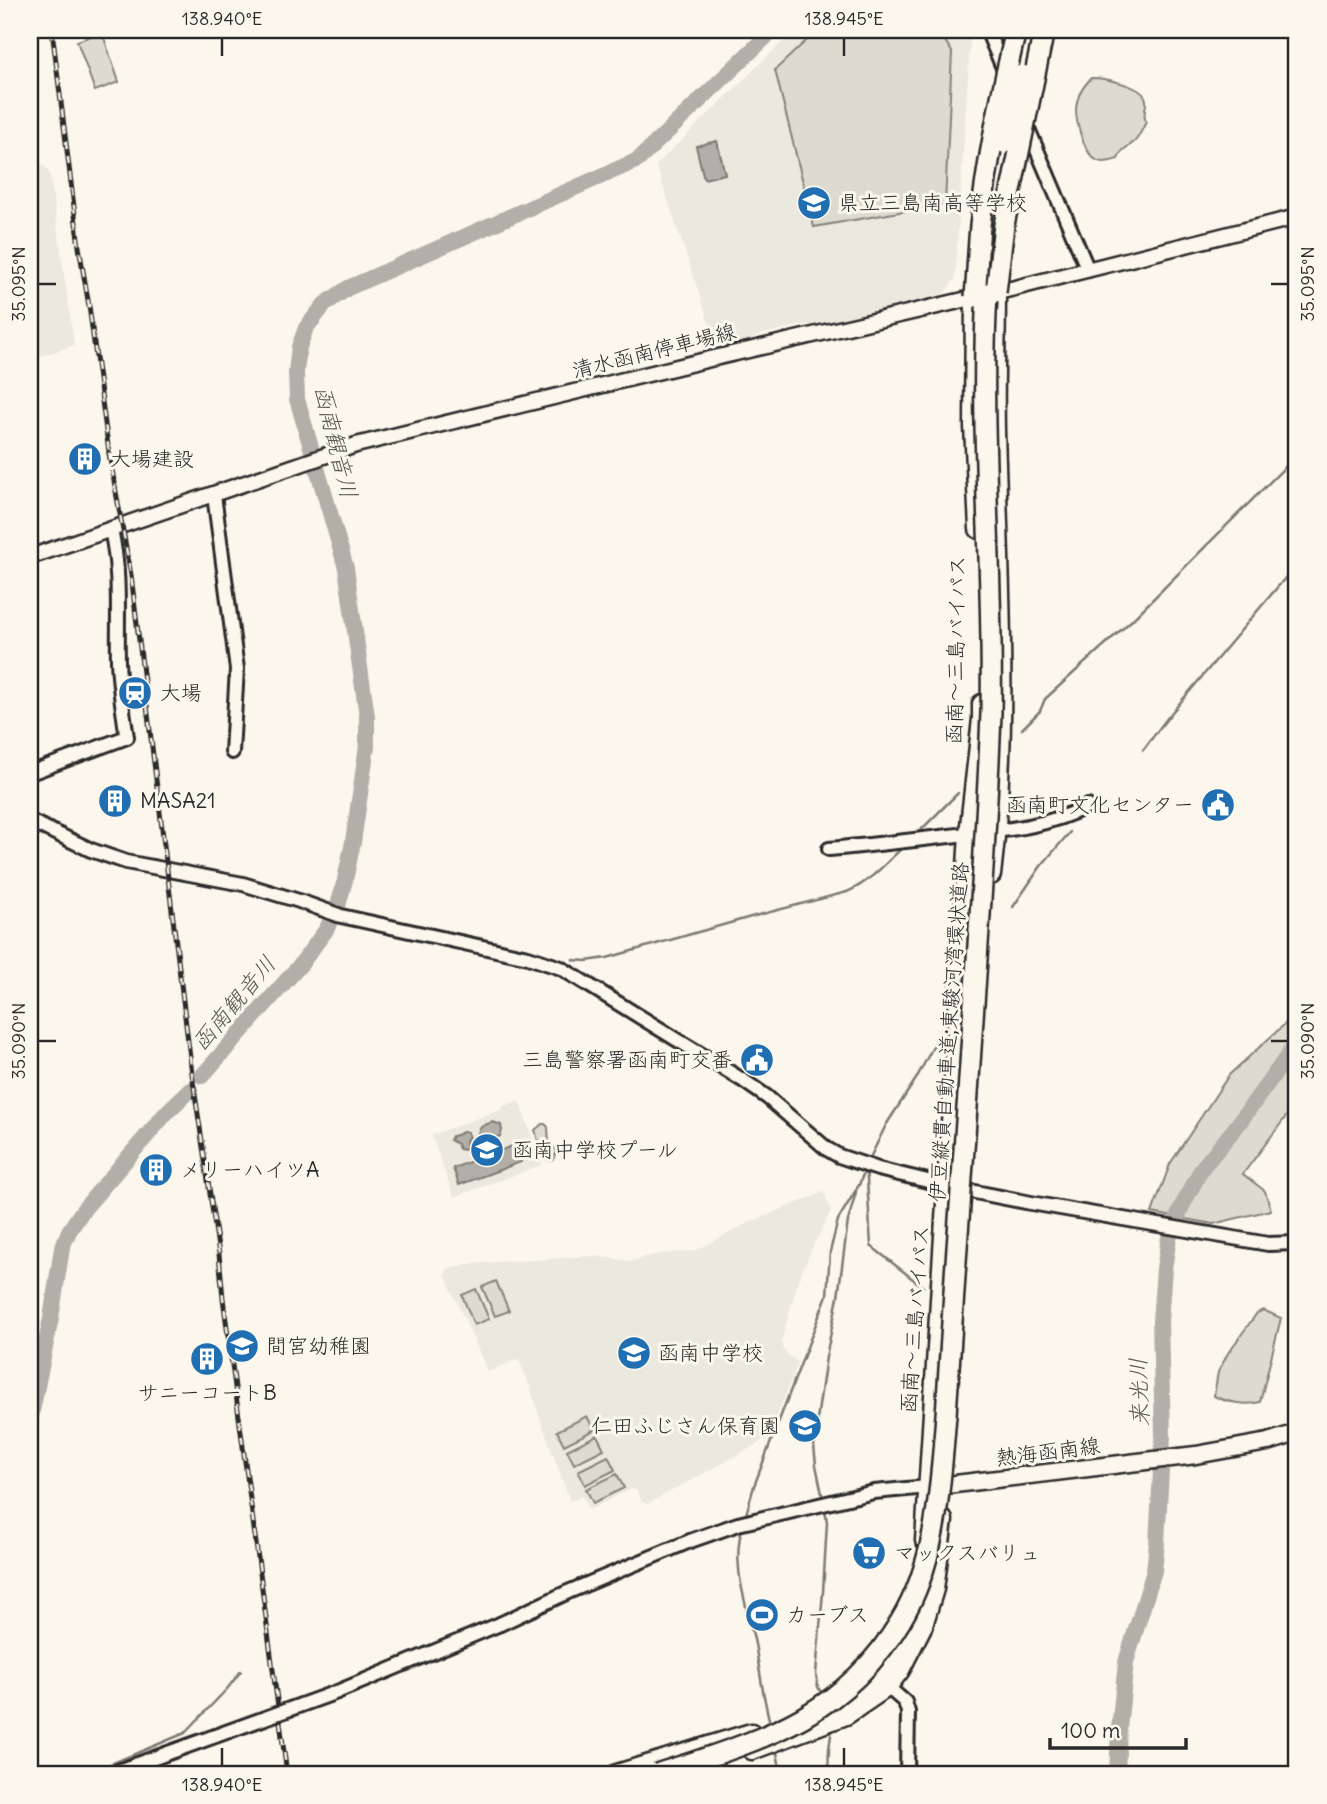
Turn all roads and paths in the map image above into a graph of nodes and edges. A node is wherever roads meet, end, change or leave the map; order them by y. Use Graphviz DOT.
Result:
graph roads {
  1 [pos="987,30"];
  2 [pos="1016,30"];
  3 [pos="1024,30"];
  4 [pos="1034,30"];
  5 [pos="1044,30"];
  6 [pos="1004,143"];
  7 [pos="1297,217"];
  8 [pos="1087,270"];
  9 [pos="996,292"];
  10 [pos="975,297"];
  11 [pos="214,495"];
  12 [pos="111,530"];
  13 [pos="30,557"];
  14 [pos="232,752"];
  15 [pos="30,773"];
  16 [pos="1088,806"];
  17 [pos="30,821"];
  18 [pos="996,832"];
  19 [pos="969,834"];
  20 [pos="829,849"];
  21 [pos="947,1185"];
  22 [pos="965,1190"];
  23 [pos="1297,1243"];
  24 [pos="1297,1433"];
  25 [pos="946,1485"];
  26 [pos="928,1487"];
  27 [pos="882,1682"];
  28 [pos="110,1774"];
  29 [pos="617,1774"];
  30 [pos="657,1774"];
  31 [pos="683,1774"];
  32 [pos="907,1774"];
  1 -- 8 [label="street"];
  2 -- 10 [label="highway, bridge"];
  3 -- 6 [label="highway, 伊豆縦貫自動車道;東駿河湾環状道路, bridge"];
  4 -- 6 [label="highway, 伊豆縦貫自動車道;東駿河湾環状道路, bridge"];
  5 -- 9 [label="highway, bridge"];
  6 -- 30 [label="highway, 伊豆縦貫自動車道;東駿河湾環状道路, bridge"];
  7 -- 8 [label="main road, 清水函南停車場線"];
  8 -- 9 [label="main road, 清水函南停車場線"];
  9 -- 10 [label="main road, 清水函南停車場線"];
  9 -- 18 [label="highway, 函南～三島バイパス"];
  10 -- 11 [label="main road, 清水函南停車場線"];
  10 -- 19 [label="highway, 函南～三島バイパス"];
  11 -- 12 [label="main road, 清水函南停車場線"];
  11 -- 14 [label="street"];
  12 -- 13 [label="main road, 清水函南停車場線"];
  12 -- 15 [label="street"];
  16 -- 18 [label="street"];
  17 -- 21 [label="street"];
  18 -- 19 [label="street"];
  18 -- 22 [label="highway, 函南～三島バイパス"];
  19 -- 20 [label="street"];
  19 -- 21 [label="highway, 函南～三島バイパス"];
  21 -- 22 [label="street"];
  21 -- 26 [label="highway, 函南～三島バイパス"];
  22 -- 23 [label="street"];
  22 -- 25 [label="highway, 函南～三島バイパス"];
  24 -- 25 [label="main road, 熱海函南線"];
  25 -- 26 [label="main road, 熱海函南線"];
  25 -- 27 [label="highway, 函南～三島バイパス"];
  26 -- 27 [label="highway, 函南～三島バイパス"];
  26 -- 28 [label="street, bridge"];
  27 -- 29 [label="highway, 函南～三島バイパス"];
  27 -- 31 [label="highway, 函南～三島バイパス"];
  27 -- 32 [label="street"];
}
